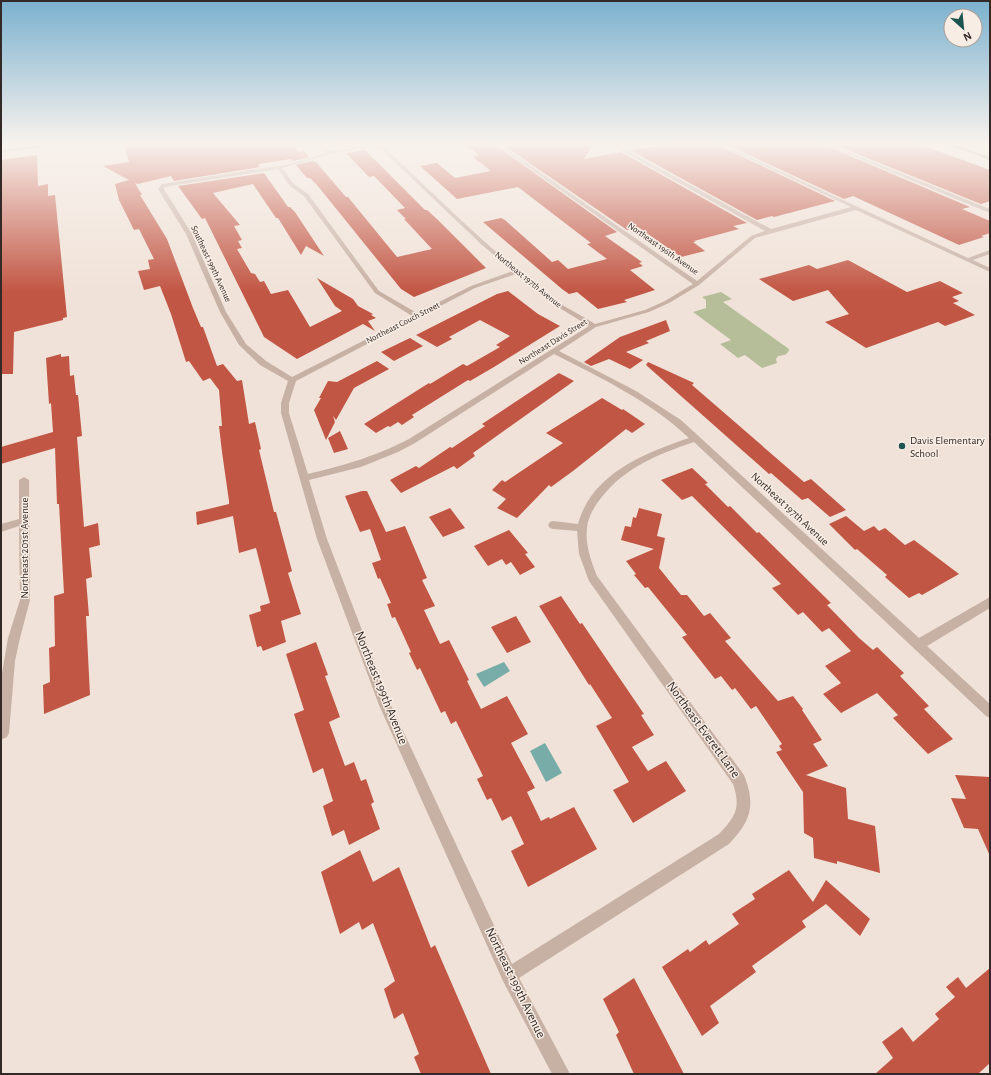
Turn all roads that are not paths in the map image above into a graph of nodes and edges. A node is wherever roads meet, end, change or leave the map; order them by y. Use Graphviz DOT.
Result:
graph roads {
  1 [pos="163,192"];
  2 [pos="302,192"];
  3 [pos="429,192"];
  4 [pos="566,192"];
  5 [pos="701,192"];
  6 [pos="822,192"];
  7 [pos="944,192"];
  8 [pos="855,208"];
  9 [pos="990,211"];
  10 [pos="770,231"];
  11 [pos="990,252"];
  12 [pos="967,260"];
  13 [pos="990,270"];
  14 [pos="516,272"];
  15 [pos="697,284"];
  16 [pos="417,316"];
  17 [pos="594,326"];
  18 [pos="554,351"];
  19 [pos="292,380"];
  20 [pos="697,438"];
  21 [pos="305,478"];
  22 [pos="24,480"];
  23 [pos="24,521"];
  24 [pos="553,525"];
  25 [pos="1,528"];
  26 [pos="582,528"];
  27 [pos="990,602"];
  28 [pos="918,645"];
  29 [pos="990,712"];
  30 [pos="3,733"];
  31 [pos="509,975"];
  32 [pos="561,1074"];
  1 -- 19 [label="street, Southeast 199th Avenue"];
  2 -- 16 [label="street"];
  3 -- 14 [label="street, Northeast 197th Avenue"];
  4 -- 15 [label="street, Northeast 196th Avenue"];
  5 -- 10 [label="street"];
  6 -- 8 [label="street"];
  7 -- 9 [label="street"];
  8 -- 10 [label="street, Northeast Davis Street"];
  8 -- 12 [label="street"];
  10 -- 15 [label="street, Northeast Davis Street"];
  11 -- 12 [label="street"];
  12 -- 13 [label="street"];
  14 -- 16 [label="street, Northeast Couch Street"];
  14 -- 17 [label="street, Northeast 197th Avenue"];
  15 -- 17 [label="street, Northeast Davis Street"];
  16 -- 19 [label="street, Northeast Couch Street"];
  17 -- 18 [label="street, Northeast Davis Street"];
  18 -- 20 [label="street, Northeast 197th Avenue"];
  18 -- 21 [label="street, Northeast Davis Street"];
  19 -- 21 [label="street, Northeast 199th Avenue"];
  20 -- 26 [label="street, Northeast Everett Lane"];
  20 -- 28 [label="street, Northeast 197th Avenue"];
  21 -- 31 [label="street, Northeast 199th Avenue"];
  22 -- 23 [label="street, Northeast 201st Avenue"];
  23 -- 25 [label="street"];
  23 -- 30 [label="street, Northeast 201st Avenue"];
  24 -- 26 [label="street"];
  26 -- 31 [label="street, Northeast Everett Lane"];
  27 -- 28 [label="street"];
  28 -- 29 [label="street, Northeast 197th Avenue"];
  31 -- 32 [label="street, Northeast 199th Avenue"];
}
